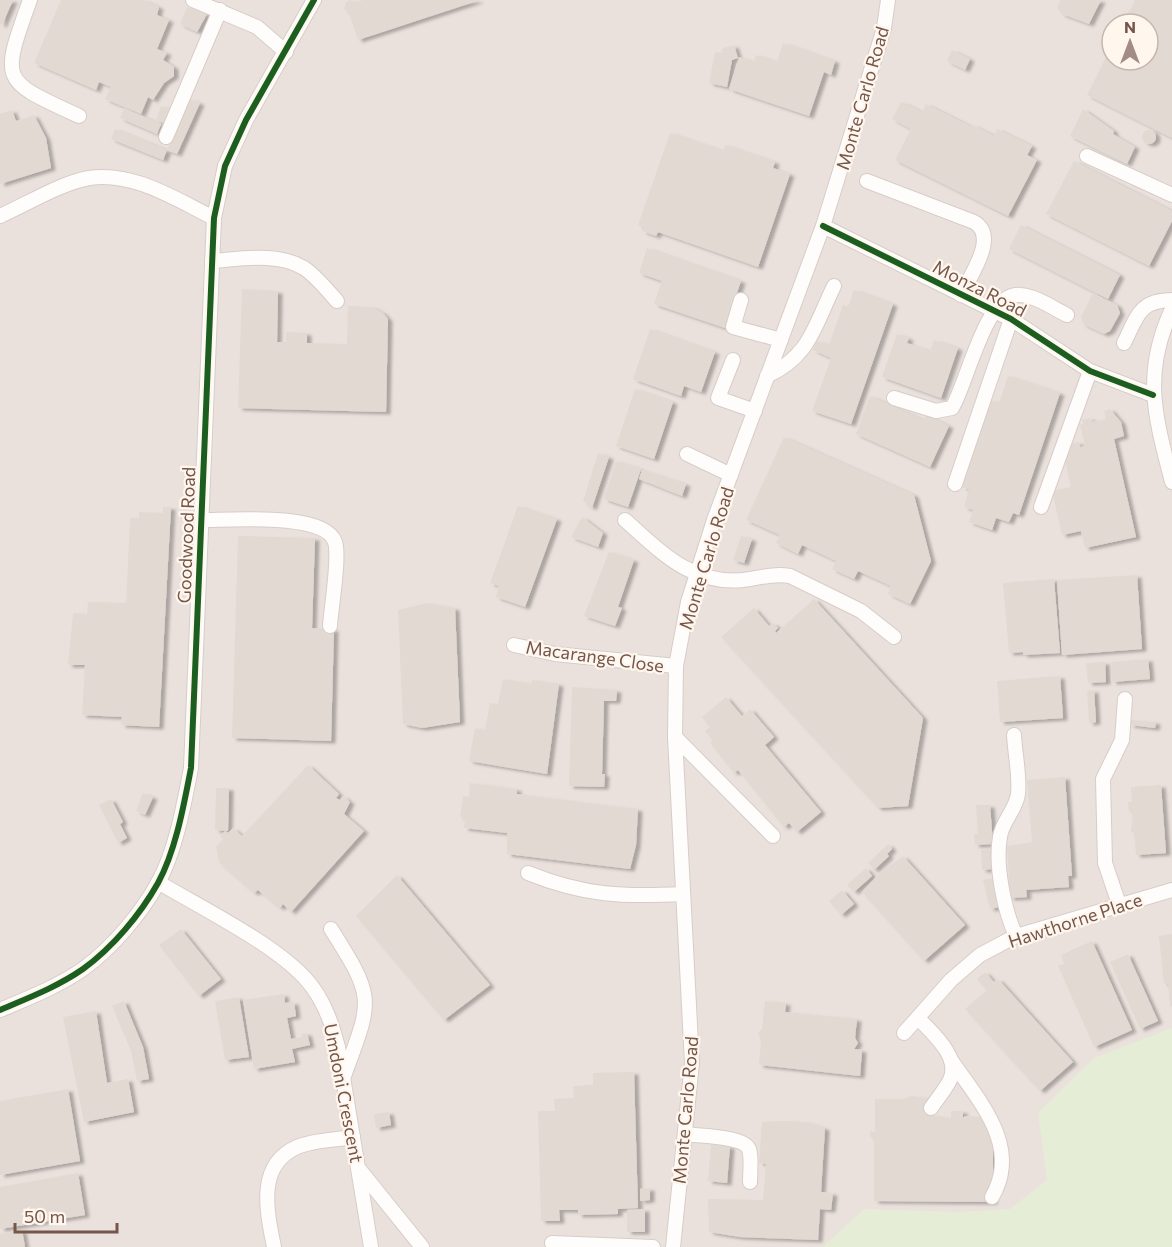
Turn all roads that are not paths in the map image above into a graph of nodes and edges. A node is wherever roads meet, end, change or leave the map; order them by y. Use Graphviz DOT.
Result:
graph roads {
  1 [pos="30,0"];
  2 [pos="193,0"];
  3 [pos="314,0"];
  4 [pos="888,0"];
  5 [pos="220,10"];
  6 [pos="286,52"];
  7 [pos="80,116"];
  8 [pos="166,136"];
  9 [pos="1087,156"];
  10 [pos="867,180"];
  11 [pos="1172,195"];
  12 [pos="0,216"];
  13 [pos="214,218"];
  14 [pos="823,226"];
  15 [pos="212,261"];
  16 [pos="834,286"];
  17 [pos="961,295"];
  18 [pos="741,300"];
  19 [pos="1172,300"];
  20 [pos="337,301"];
  21 [pos="1172,309"];
  22 [pos="995,312"];
  23 [pos="1067,315"];
  24 [pos="1011,319"];
  25 [pos="781,340"];
  26 [pos="1124,343"];
  27 [pos="733,360"];
  28 [pos="1090,371"];
  29 [pos="767,376"];
  30 [pos="1153,394"];
  31 [pos="894,398"];
  32 [pos="755,411"];
  33 [pos="687,454"];
  34 [pos="732,475"];
  35 [pos="1172,482"];
  36 [pos="955,484"];
  37 [pos="1041,507"];
  38 [pos="202,520"];
  39 [pos="625,520"];
  40 [pos="698,574"];
  41 [pos="330,626"];
  42 [pos="894,637"];
  43 [pos="514,645"];
  44 [pos="676,666"];
  45 [pos="1125,699"];
  46 [pos="1014,735"];
  47 [pos="675,738"];
  48 [pos="773,836"];
  49 [pos="528,873"];
  50 [pos="158,882"];
  51 [pos="1172,890"];
  52 [pos="683,894"];
  53 [pos="1119,904"];
  54 [pos="331,929"];
  55 [pos="1016,936"];
  56 [pos="0,1010"];
  57 [pos="918,1019"];
  58 [pos="904,1033"];
  59 [pos="951,1060"];
  60 [pos="343,1078"];
  61 [pos="931,1108"];
  62 [pos="685,1134"];
  63 [pos="353,1137"];
  64 [pos="358,1167"];
  65 [pos="750,1182"];
  66 [pos="992,1197"];
  67 [pos="552,1244"];
  68 [pos="274,1247"];
  69 [pos="371,1247"];
  70 [pos="422,1247"];
  71 [pos="653,1247"];
  72 [pos="672,1247"];
  1 -- 7 [label="street"];
  2 -- 5 [label="street"];
  3 -- 6 [label="street, Goodwood Road"];
  4 -- 14 [label="street, Monte Carlo Road"];
  5 -- 6 [label="street"];
  5 -- 8 [label="street"];
  6 -- 13 [label="street, Goodwood Road"];
  9 -- 11 [label="street"];
  10 -- 17 [label="street"];
  12 -- 13 [label="street"];
  13 -- 15 [label="street, Goodwood Road"];
  14 -- 17 [label="street, Monza Road"];
  14 -- 25 [label="street, Monte Carlo Road"];
  15 -- 20 [label="street"];
  15 -- 38 [label="street, Goodwood Road"];
  16 -- 29 [label="street"];
  17 -- 22 [label="street, Monza Road"];
  18 -- 25 [label="street"];
  19 -- 26 [label="street"];
  21 -- 30 [label="street"];
  22 -- 23 [label="street"];
  22 -- 24 [label="street, Monza Road"];
  22 -- 31 [label="street"];
  24 -- 28 [label="street, Monza Road"];
  24 -- 36 [label="street"];
  25 -- 29 [label="street, Monte Carlo Road"];
  27 -- 32 [label="street"];
  28 -- 30 [label="street, Monza Road"];
  28 -- 37 [label="street"];
  29 -- 32 [label="street, Monte Carlo Road"];
  30 -- 35 [label="street"];
  32 -- 34 [label="street, Monte Carlo Road"];
  33 -- 34 [label="street"];
  34 -- 40 [label="street, Monte Carlo Road"];
  38 -- 41 [label="street"];
  38 -- 50 [label="street, Goodwood Road"];
  39 -- 40 [label="street"];
  40 -- 42 [label="street"];
  40 -- 44 [label="street, Monte Carlo Road"];
  43 -- 44 [label="street, Macarange Close"];
  44 -- 47 [label="street, Monte Carlo Road"];
  45 -- 53 [label="street"];
  46 -- 55 [label="street"];
  47 -- 48 [label="street"];
  47 -- 52 [label="street, Monte Carlo Road"];
  49 -- 52 [label="street"];
  50 -- 56 [label="street, Goodwood Road"];
  50 -- 60 [label="street, Umdoni Crescent"];
  51 -- 53 [label="street, Hawthorne Place"];
  52 -- 62 [label="street, Monte Carlo Road"];
  53 -- 55 [label="street, Hawthorne Place"];
  54 -- 60 [label="street"];
  55 -- 57 [label="street, Hawthorne Place"];
  57 -- 58 [label="street, Hawthorne Place"];
  57 -- 59 [label="street"];
  59 -- 61 [label="street"];
  59 -- 66 [label="street"];
  60 -- 63 [label="street, Umdoni Crescent"];
  62 -- 65 [label="street"];
  62 -- 72 [label="street, Monte Carlo Road"];
  63 -- 64 [label="street, Umdoni Crescent"];
  63 -- 68 [label="street"];
  64 -- 69 [label="street, Umdoni Crescent"];
  64 -- 70 [label="street"];
  67 -- 71 [label="street"];
}
